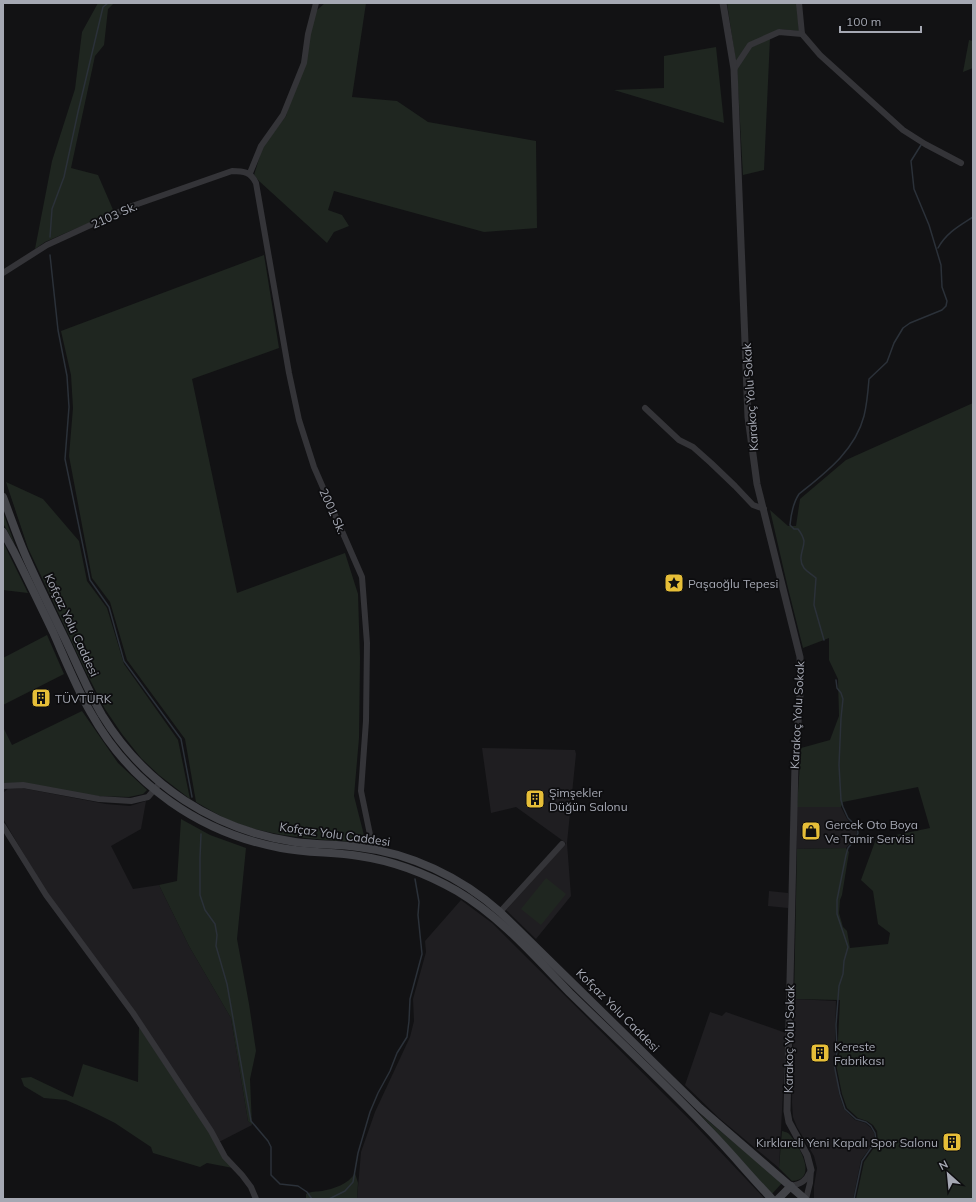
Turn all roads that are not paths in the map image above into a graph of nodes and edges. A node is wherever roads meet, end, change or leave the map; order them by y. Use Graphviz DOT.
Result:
graph roads {
  1 [pos="322,3"];
  2 [pos="723,3"];
  3 [pos="799,3"];
  4 [pos="315,6"];
  5 [pos="802,34"];
  6 [pos="734,69"];
  7 [pos="962,163"];
  8 [pos="252,175"];
  9 [pos="3,273"];
  10 [pos="645,408"];
  11 [pos="3,497"];
  12 [pos="764,509"];
  13 [pos="3,532"];
  14 [pos="160,783"];
  15 [pos="4,787"];
  16 [pos="154,790"];
  17 [pos="3,826"];
  18 [pos="562,844"];
  19 [pos="373,849"];
  20 [pos="500,912"];
  21 [pos="811,1170"];
  22 [pos="793,1188"];
  23 [pos="256,1199"];
  24 [pos="772,1199"];
  25 [pos="778,1199"];
  26 [pos="805,1199"];
  1 -- 4 [label="street"];
  2 -- 6 [label="street, Karakoç Yolu Sokak"];
  3 -- 5 [label="street"];
  4 -- 8 [label="street"];
  5 -- 6 [label="street"];
  5 -- 7 [label="street"];
  6 -- 12 [label="street, Karakoç Yolu Sokak"];
  8 -- 9 [label="street, 2103 Sk."];
  8 -- 19 [label="street, 2001 Sk."];
  10 -- 12 [label="street"];
  11 -- 14 [label="main road, Kofçaz Yolu Caddesi"];
  12 -- 21 [label="street, Karakoç Yolu Sokak"];
  13 -- 16 [label="main road, Kofçaz Yolu Caddesi"];
  14 -- 16 [label="street"];
  14 -- 19 [label="main road, Kofçaz Yolu Caddesi"];
  15 -- 16 [label="street"];
  16 -- 24 [label="main road, Kofçaz Yolu Caddesi"];
  17 -- 23 [label="street"];
  18 -- 20 [label="street"];
  19 -- 20 [label="main road, Kofçaz Yolu Caddesi"];
  20 -- 22 [label="main road, Kofçaz Yolu Caddesi"];
  21 -- 22 [label="street"];
  21 -- 26 [label="street, Karakoç Yolu Sokak"];
  22 -- 25 [label="main road"];
  22 -- 26 [label="main road, Kofçaz Yolu Caddesi"];
}
